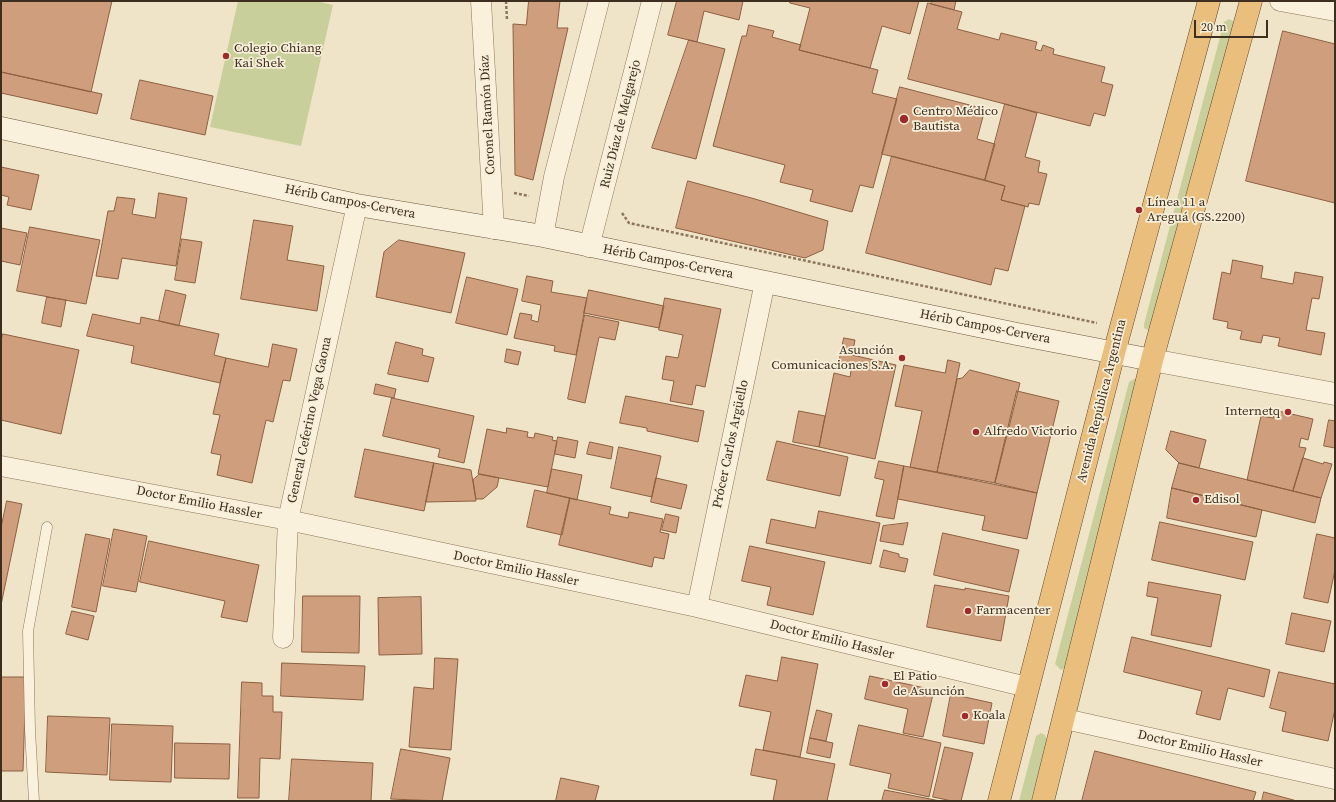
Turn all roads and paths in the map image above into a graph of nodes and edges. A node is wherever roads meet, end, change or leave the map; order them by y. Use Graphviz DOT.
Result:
graph roads {
  1 [pos="481,1"];
  2 [pos="599,1"];
  3 [pos="652,1"];
  4 [pos="1208,1"];
  5 [pos="1251,1"];
  6 [pos="1280,1"];
  7 [pos="1335,11"];
  8 [pos="1,128"];
  9 [pos="511,192"];
  10 [pos="530,196"];
  11 [pos="357,205"];
  12 [pos="624,216"];
  13 [pos="494,229"];
  14 [pos="543,236"];
  15 [pos="590,247"];
  16 [pos="765,282"];
  17 [pos="1100,324"];
  18 [pos="1114,353"];
  19 [pos="1152,360"];
  20 [pos="1335,394"];
  21 [pos="1,466"];
  22 [pos="288,520"];
  23 [pos="47,527"];
  24 [pos="697,607"];
  25 [pos="282,638"];
  26 [pos="1027,687"];
  27 [pos="1065,719"];
  28 [pos="1335,779"];
  29 [pos="34,801"];
  30 [pos="999,801"];
  31 [pos="1043,801"];
  1 -- 13 [label="street, Coronel Ramón Díaz"];
  2 -- 14 [label="street"];
  3 -- 15 [label="street, Ruiz Díaz de Melgarejo"];
  4 -- 18 [label="highway, Avenida República Argentina"];
  5 -- 19 [label="highway"];
  6 -- 7 [label="street"];
  8 -- 11 [label="main road, Hérib Campos-Cervera"];
  9 -- 10 [label="path"];
  11 -- 13 [label="main road, Hérib Campos-Cervera"];
  11 -- 22 [label="street, General Ceferino Vega Gaona"];
  12 -- 17 [label="path, Hérib Campos-Cervera"];
  13 -- 14 [label="main road, Hérib Campos-Cervera"];
  14 -- 15 [label="main road, Hérib Campos-Cervera"];
  15 -- 16 [label="main road, Hérib Campos-Cervera"];
  16 -- 18 [label="main road, Hérib Campos-Cervera"];
  16 -- 24 [label="street, Prócer Carlos Argüello"];
  18 -- 19 [label="main road, Hérib Campos-Cervera"];
  18 -- 26 [label="highway, Avenida República Argentina"];
  19 -- 20 [label="main road, Hérib Campos-Cervera"];
  19 -- 27 [label="highway"];
  21 -- 22 [label="street, Doctor Emilio Hassler"];
  22 -- 24 [label="street, Doctor Emilio Hassler"];
  22 -- 25 [label="street, General Ceferino Vega Gaona"];
  23 -- 29 [label="lane"];
  24 -- 26 [label="street, Doctor Emilio Hassler"];
  26 -- 30 [label="highway, Avenida República Argentina"];
  27 -- 28 [label="street, Doctor Emilio Hassler"];
  27 -- 31 [label="highway"];
}
